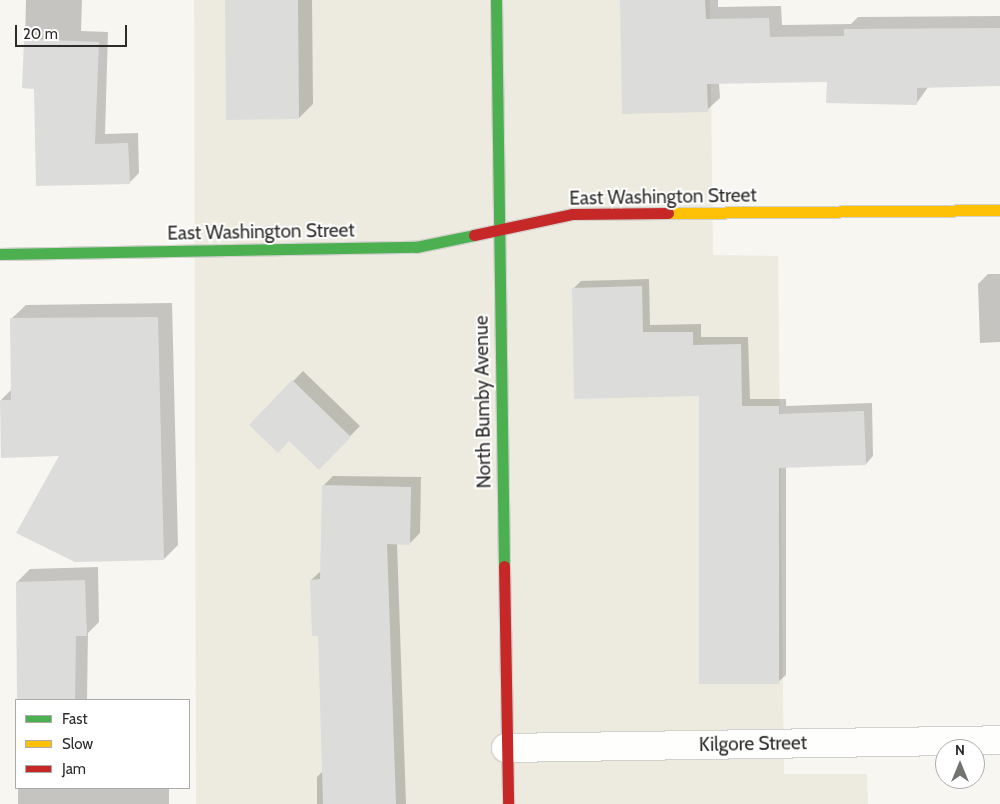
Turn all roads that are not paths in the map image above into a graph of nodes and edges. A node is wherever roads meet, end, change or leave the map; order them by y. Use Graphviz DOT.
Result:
graph roads {
  1 [pos="496,0"];
  2 [pos="1000,210"];
  3 [pos="498,230"];
  4 [pos="0,254"];
  5 [pos="1000,740"];
  6 [pos="506,748"];
  7 [pos="508,804"];
  1 -- 3 [label="street, North Bumby Avenue"];
  2 -- 3 [label="street, East Washington Street"];
  3 -- 4 [label="street, East Washington Street"];
  3 -- 6 [label="street, North Bumby Avenue"];
  5 -- 6 [label="street, Kilgore Street"];
  6 -- 7 [label="street, North Bumby Avenue"];
}
